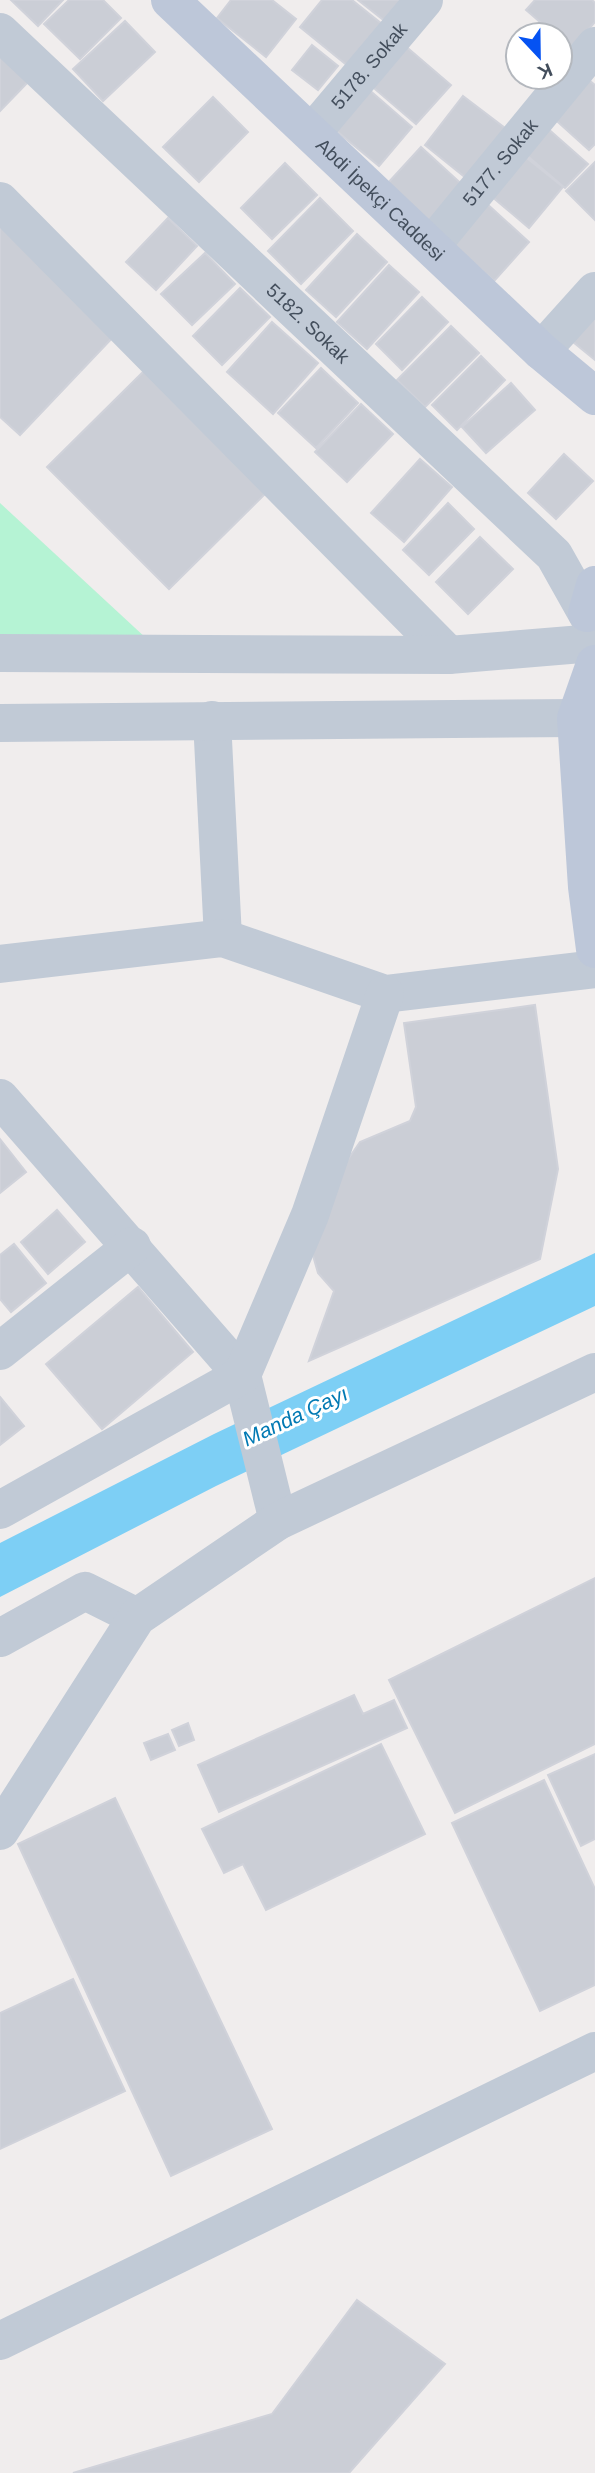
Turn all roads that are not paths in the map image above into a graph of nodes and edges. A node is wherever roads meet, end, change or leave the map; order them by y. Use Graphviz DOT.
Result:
graph roads {
  1 [pos="424,0"];
  2 [pos="189,6"];
  3 [pos="0,32"];
  4 [pos="595,46"];
  5 [pos="312,133"];
  6 [pos="0,201"];
  7 [pos="432,245"];
  8 [pos="595,292"];
  9 [pos="541,351"];
  10 [pos="595,396"];
  11 [pos="593,617"];
  12 [pos="0,653"];
  13 [pos="449,655"];
  14 [pos="595,664"];
  15 [pos="586,717"];
  16 [pos="212,720"];
  17 [pos="0,723"];
  18 [pos="223,938"];
  19 [pos="595,949"];
  20 [pos="0,964"];
  21 [pos="595,969"];
  22 [pos="385,994"];
  23 [pos="0,1098"];
  24 [pos="132,1246"];
  25 [pos="0,1351"];
  26 [pos="595,1372"];
  27 [pos="246,1391"];
  28 [pos="0,1510"];
  29 [pos="278,1521"];
  30 [pos="137,1617"];
  31 [pos="0,1638"];
  32 [pos="0,1831"];
  33 [pos="595,2051"];
  34 [pos="0,2341"];
  1 -- 5 [label="street, 5178. Sokak"];
  2 -- 5 [label="main road, Abdi İpekçi Caddesi"];
  3 -- 11 [label="street, 5182. Sokak"];
  4 -- 7 [label="street, 5177. Sokak"];
  5 -- 7 [label="main road, Abdi İpekçi Caddesi"];
  6 -- 13 [label="street"];
  7 -- 9 [label="main road, Abdi İpekçi Caddesi"];
  8 -- 9 [label="street"];
  9 -- 10 [label="main road, Abdi İpekçi Caddesi"];
  11 -- 13 [label="street"];
  12 -- 13 [label="street"];
  14 -- 15 [label="main road"];
  15 -- 16 [label="street"];
  15 -- 19 [label="main road"];
  16 -- 17 [label="street"];
  16 -- 18 [label="street"];
  18 -- 20 [label="street"];
  18 -- 22 [label="street"];
  21 -- 22 [label="street"];
  22 -- 27 [label="street"];
  23 -- 24 [label="street"];
  24 -- 25 [label="street"];
  24 -- 27 [label="street"];
  26 -- 29 [label="street"];
  27 -- 28 [label="street"];
  27 -- 29 [label="street"];
  29 -- 30 [label="street"];
  30 -- 31 [label="street"];
  30 -- 32 [label="street"];
  33 -- 34 [label="street"];
}
